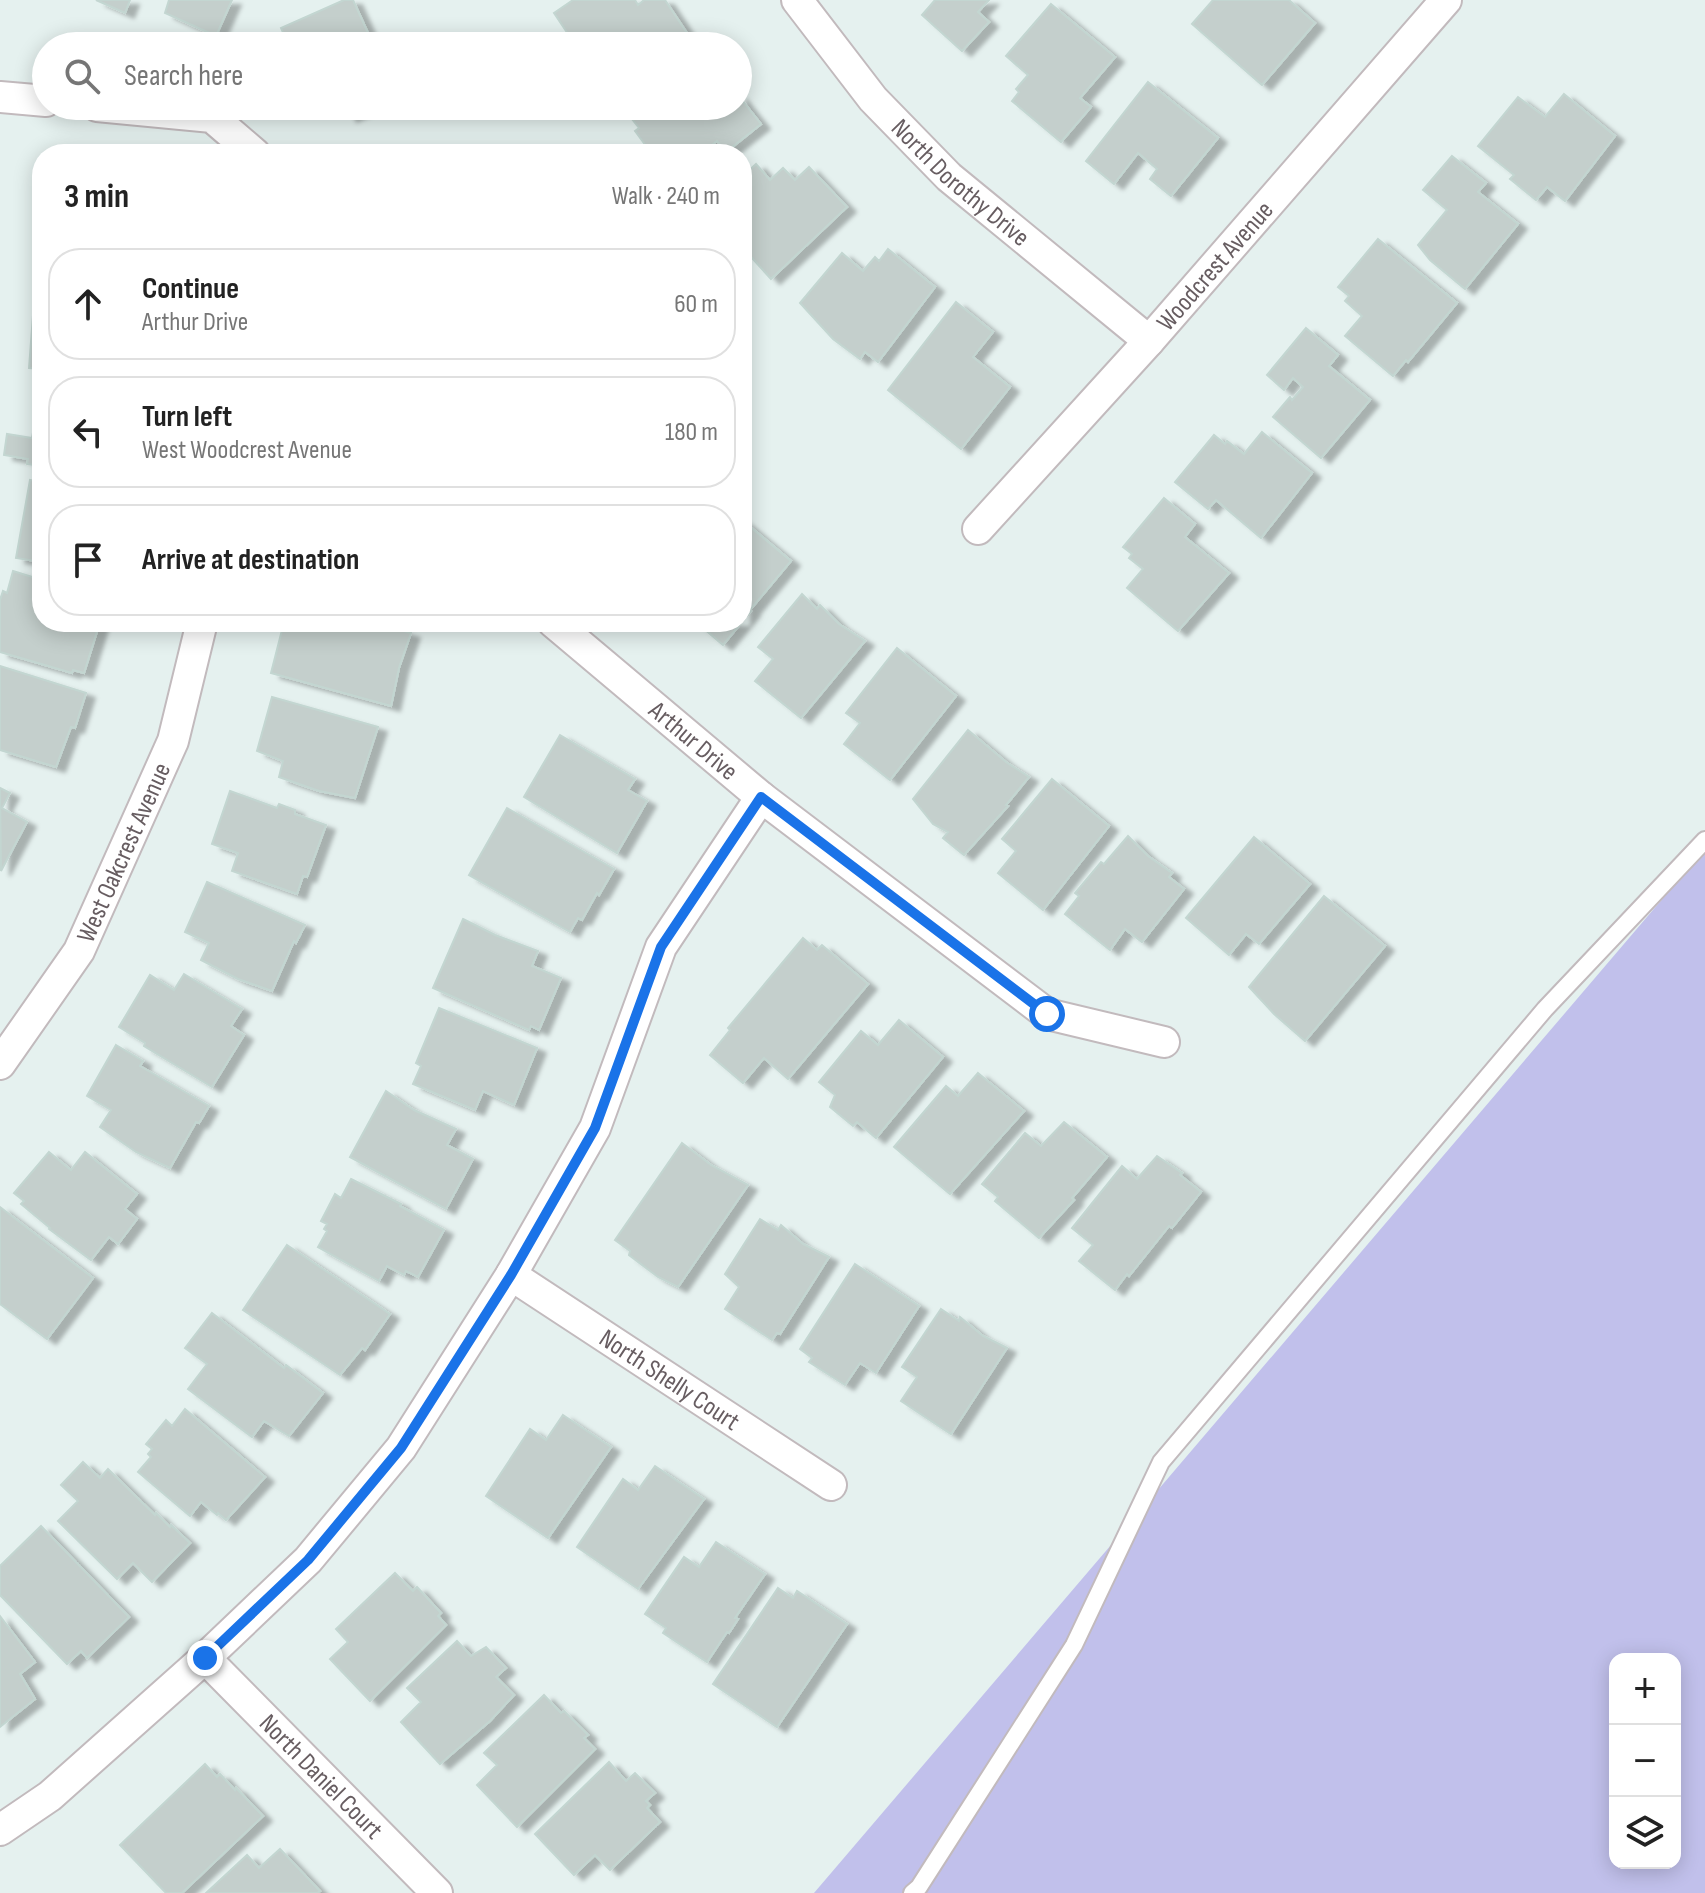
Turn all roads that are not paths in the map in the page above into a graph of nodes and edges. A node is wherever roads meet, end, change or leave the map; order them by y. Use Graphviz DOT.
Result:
graph roads {
  1 [pos="797,0"];
  2 [pos="1446,0"];
  3 [pos="0,97"];
  4 [pos="32,100"];
  5 [pos="215,120"];
  6 [pos="243,144"];
  7 [pos="1149,341"];
  8 [pos="978,529"];
  9 [pos="200,632"];
  10 [pos="565,632"];
  11 [pos="761,797"];
  12 [pos="1705,840"];
  13 [pos="1164,1042"];
  14 [pos="0,1064"];
  15 [pos="511,1275"];
  16 [pos="831,1485"];
  17 [pos="205,1658"];
  18 [pos="0,1830"];
  19 [pos="437,1893"];
  20 [pos="912,1893"];
  1 -- 7 [label="street, North Dorothy Drive"];
  2 -- 7 [label="street, Woodcrest Avenue"];
  3 -- 4 [label="street"];
  5 -- 6 [label="street"];
  7 -- 8 [label="street, Woodcrest Avenue"];
  9 -- 14 [label="street, West Oakcrest Avenue"];
  10 -- 11 [label="street, Arthur Drive"];
  11 -- 13 [label="street, Arthur Drive"];
  11 -- 15 [label="street"];
  12 -- 20 [label="lane"];
  15 -- 16 [label="street, North Shelly Court"];
  15 -- 17 [label="street"];
  17 -- 18 [label="street"];
  17 -- 19 [label="street, North Daniel Court"];
}
